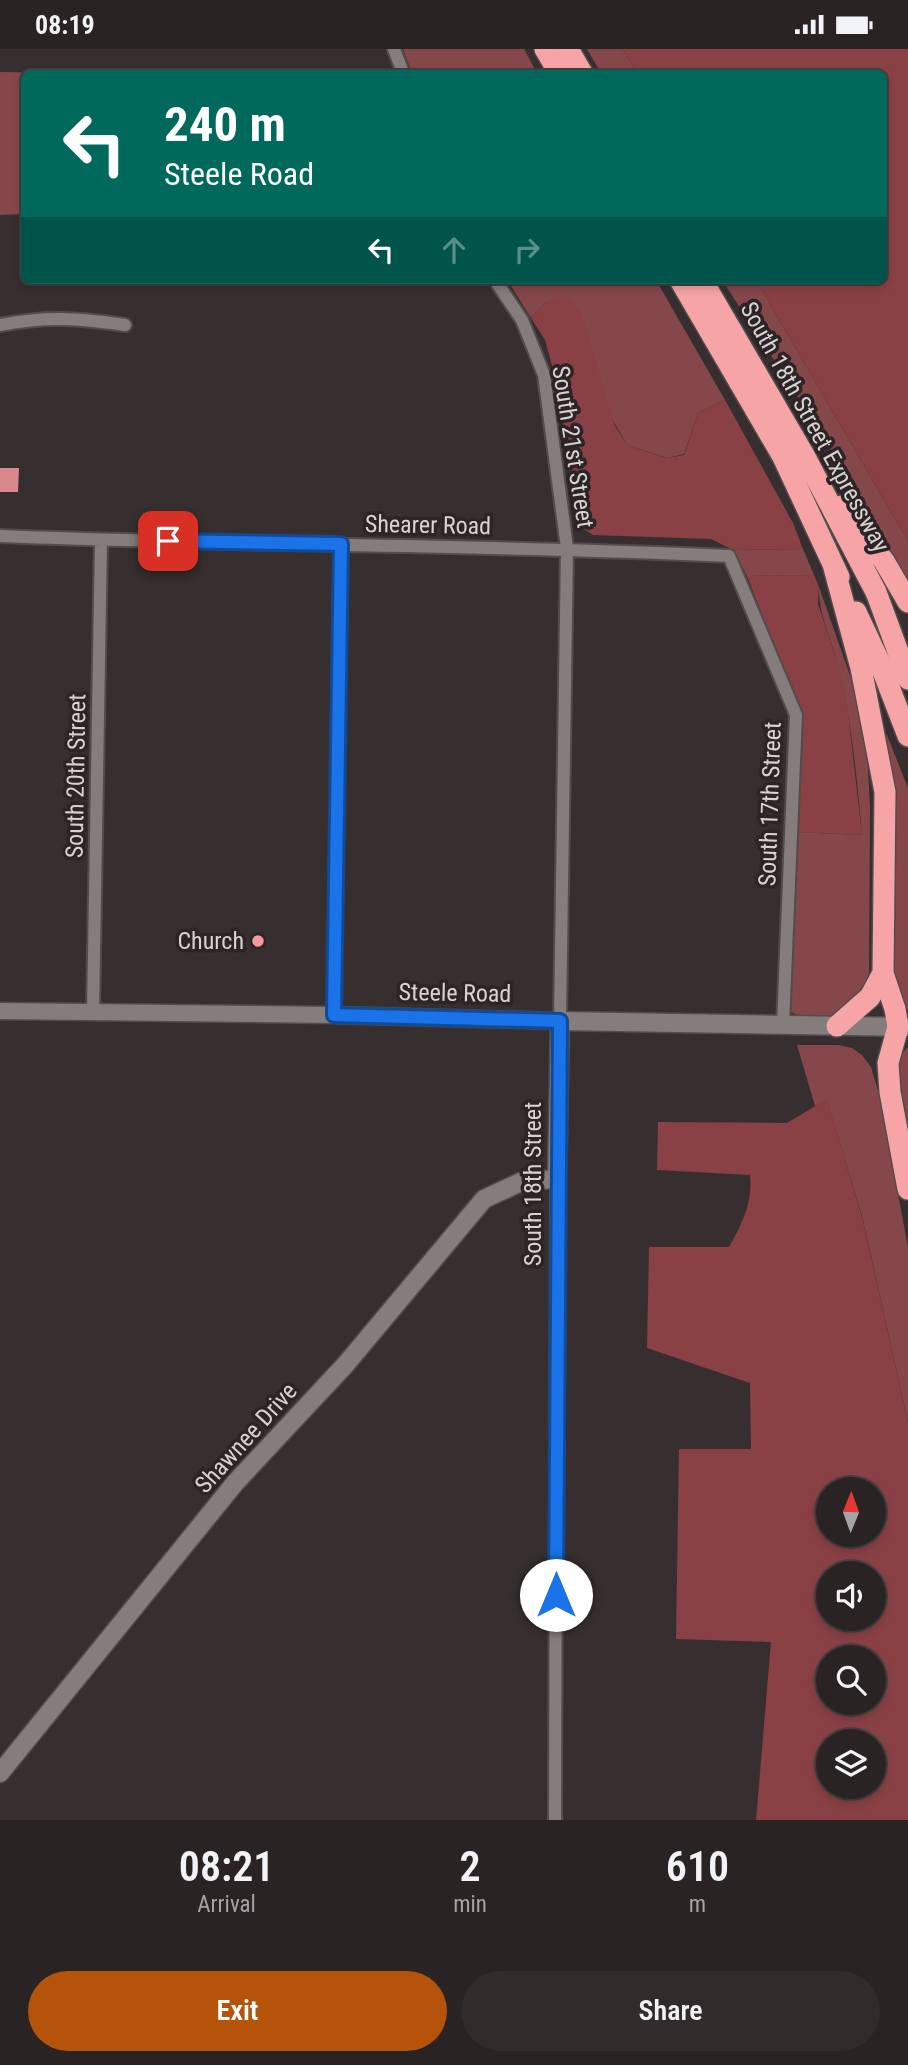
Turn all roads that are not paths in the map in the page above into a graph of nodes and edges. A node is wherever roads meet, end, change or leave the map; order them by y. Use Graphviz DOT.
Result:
graph roads {
  1 [pos="394,49"];
  2 [pos="545,49"];
  3 [pos="568,49"];
  4 [pos="401,70"];
  5 [pos="557,70"];
  6 [pos="580,70"];
  7 [pos="498,284"];
  8 [pos="682,284"];
  9 [pos="704,284"];
  10 [pos="0,325"];
  11 [pos="125,325"];
  12 [pos="804,455"];
  13 [pos="0,536"];
  14 [pos="101,540"];
  15 [pos="341,544"];
  16 [pos="567,548"];
  17 [pos="729,556"];
  18 [pos="833,564"];
  19 [pos="908,603"];
  20 [pos="908,679"];
  21 [pos="908,736"];
  22 [pos="883,973"];
  23 [pos="0,1011"];
  24 [pos="93,1012"];
  25 [pos="334,1015"];
  26 [pos="560,1021"];
  27 [pos="783,1025"];
  28 [pos="837,1025"];
  29 [pos="903,1027"];
  30 [pos="558,1179"];
  31 [pos="908,1189"];
  32 [pos="0,1773"];
  33 [pos="555,1820"];
  1 -- 4 [label="street"];
  2 -- 5 [label="highway"];
  3 -- 6 [label="highway"];
  7 -- 16 [label="street, South 21st Street"];
  8 -- 18 [label="highway, South 18th Street Expressway"];
  9 -- 12 [label="highway, South 18th Street Expressway"];
  10 -- 11 [label="street"];
  12 -- 19 [label="highway"];
  12 -- 20 [label="highway, South 18th Street Expressway"];
  13 -- 14 [label="street, Shearer Road"];
  14 -- 15 [label="street, Shearer Road"];
  14 -- 24 [label="street, South 20th Street"];
  15 -- 16 [label="street, Shearer Road"];
  15 -- 25 [label="street"];
  16 -- 17 [label="street, Shearer Road"];
  16 -- 26 [label="street, South 18th Street"];
  17 -- 27 [label="street, South 17th Street"];
  18 -- 21 [label="highway, South 18th Street Expressway"];
  18 -- 22 [label="highway"];
  22 -- 28 [label="highway"];
  22 -- 29 [label="highway"];
  23 -- 24 [label="street, Steele Road"];
  24 -- 25 [label="street, Steele Road"];
  25 -- 26 [label="street, Steele Road"];
  26 -- 27 [label="main road, Steele Road"];
  26 -- 30 [label="main road, South 18th Street"];
  27 -- 28 [label="main road, Steele Road"];
  28 -- 29 [label="main road, Steele Road"];
  29 -- 31 [label="highway"];
  30 -- 32 [label="main road, Shawnee Drive"];
  30 -- 33 [label="street, South 18th Street"];
}
